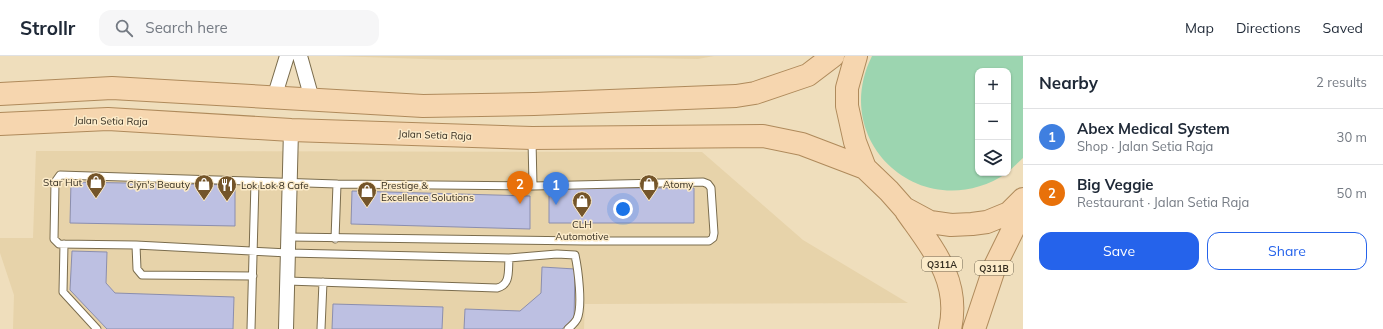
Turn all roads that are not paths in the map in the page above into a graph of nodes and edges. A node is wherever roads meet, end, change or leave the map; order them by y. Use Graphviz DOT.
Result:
graph roads {
  1 [pos="287,56"];
  2 [pos="300,56"];
  3 [pos="833,56"];
  4 [pos="856,56"];
  5 [pos="0,94"];
  6 [pos="274,98"];
  7 [pos="312,99"];
  8 [pos="0,124"];
  9 [pos="291,130"];
  10 [pos="532,138"];
  11 [pos="865,168"];
  12 [pos="255,182"];
  13 [pos="290,182"];
  14 [pos="337,184"];
  15 [pos="533,186"];
  16 [pos="1023,199"];
  17 [pos="904,208"];
  18 [pos="1023,210"];
  19 [pos="289,237"];
  20 [pos="335,239"];
  21 [pos="64,244"];
  22 [pos="136,245"];
  23 [pos="254,251"];
  24 [pos="288,253"];
  25 [pos="509,258"];
  26 [pos="253,276"];
  27 [pos="287,282"];
  28 [pos="323,282"];
  29 [pos="96,329"];
  30 [pos="251,329"];
  31 [pos="286,329"];
  32 [pos="321,329"];
  33 [pos="568,329"];
  34 [pos="950,329"];
  35 [pos="974,329"];
  1 -- 6 [label="street"];
  2 -- 7 [label="street"];
  3 -- 7 [label="main road"];
  4 -- 11 [label="main road"];
  5 -- 6 [label="main road"];
  6 -- 7 [label="main road"];
  8 -- 9 [label="main road, Jalan Setia Raja"];
  9 -- 10 [label="main road, Jalan Setia Raja"];
  9 -- 13 [label="street"];
  10 -- 11 [label="main road, Jalan Setia Raja"];
  10 -- 15 [label="lane"];
  11 -- 17 [label="main road"];
  12 -- 13 [label="lane"];
  12 -- 21 [label="lane"];
  12 -- 23 [label="lane"];
  13 -- 14 [label="lane"];
  13 -- 19 [label="street"];
  14 -- 15 [label="lane"];
  14 -- 20 [label="lane"];
  15 -- 20 [label="lane"];
  16 -- 17 [label="main road"];
  17 -- 34 [label="main road, Q311A"];
  18 -- 35 [label="main road, Q311B"];
  19 -- 20 [label="lane"];
  19 -- 24 [label="street"];
  21 -- 22 [label="lane"];
  21 -- 29 [label="lane"];
  22 -- 23 [label="lane"];
  22 -- 26 [label="lane"];
  23 -- 24 [label="lane"];
  23 -- 26 [label="lane"];
  24 -- 25 [label="lane"];
  24 -- 27 [label="street"];
  25 -- 28 [label="lane"];
  25 -- 33 [label="lane"];
  26 -- 30 [label="lane"];
  27 -- 28 [label="lane"];
  27 -- 31 [label="street"];
  28 -- 32 [label="lane"];
}
